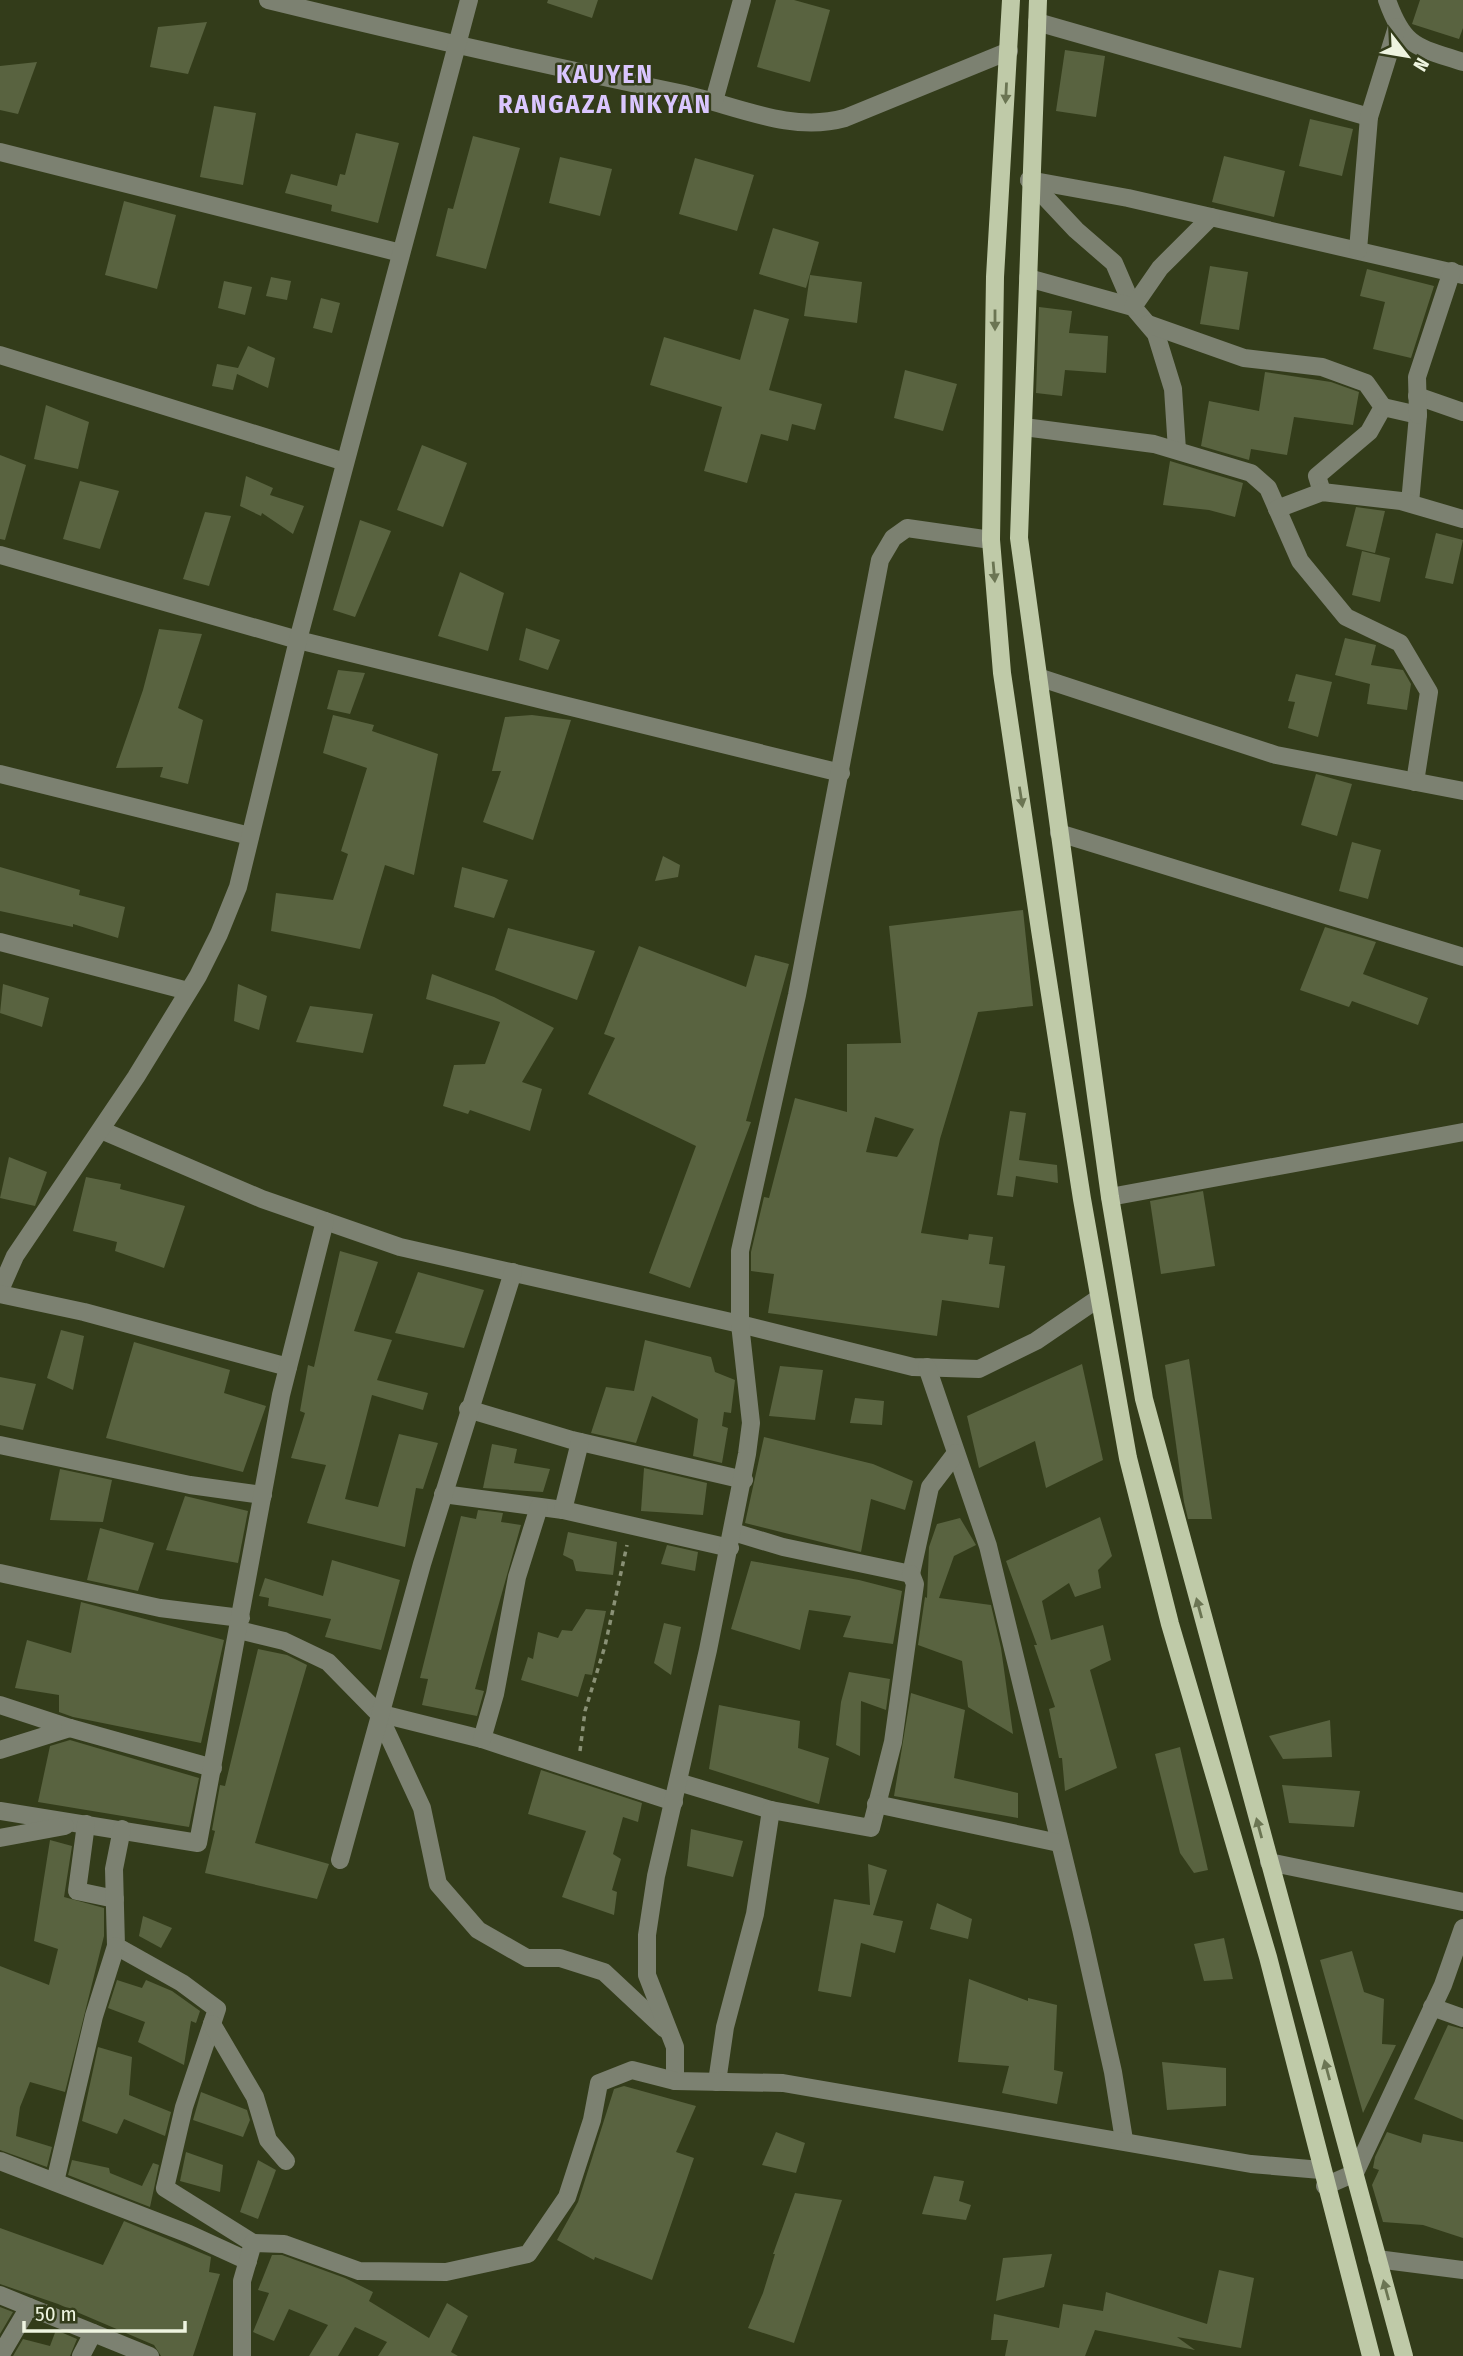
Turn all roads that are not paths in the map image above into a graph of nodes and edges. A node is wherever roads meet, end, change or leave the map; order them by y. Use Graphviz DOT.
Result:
graph roads {
  1 [pos="268,0"];
  2 [pos="469,0"];
  3 [pos="742,0"];
  4 [pos="1011,0"];
  5 [pos="1038,0"];
  6 [pos="1387,0"];
  7 [pos="1037,22"];
  8 [pos="1397,27"];
  9 [pos="457,47"];
  10 [pos="1009,51"];
  11 [pos="1463,62"];
  12 [pos="714,101"];
  13 [pos="1369,117"];
  14 [pos="0,152"];
  15 [pos="1029,180"];
  16 [pos="1211,217"];
  17 [pos="1358,250"];
  18 [pos="401,253"];
  19 [pos="1458,273"];
  20 [pos="1028,278"];
  21 [pos="1133,307"];
  22 [pos="1147,324"];
  23 [pos="0,355"];
  24 [pos="1417,396"];
  25 [pos="1383,407"];
  26 [pos="1463,412"];
  27 [pos="1418,415"];
  28 [pos="1024,427"];
  29 [pos="1177,450"];
  30 [pos="345,462"];
  31 [pos="1322,492"];
  32 [pos="1410,503"];
  33 [pos="1277,509"];
  34 [pos="1463,519"];
  35 [pos="991,540"];
  36 [pos="0,555"];
  37 [pos="298,640"];
  38 [pos="1038,677"];
  39 [pos="841,773"];
  40 [pos="0,774"];
  41 [pos="1415,782"];
  42 [pos="1463,791"];
  43 [pos="1059,833"];
  44 [pos="250,836"];
  45 [pos="0,942"];
  46 [pos="1463,957"];
  47 [pos="188,991"];
  48 [pos="101,1130"];
  49 [pos="1463,1132"];
  50 [pos="1110,1197"];
  51 [pos="325,1221"];
  52 [pos="513,1272"];
  53 [pos="0,1292"];
  54 [pos="1099,1298"];
  55 [pos="740,1324"];
  56 [pos="288,1367"];
  57 [pos="927,1367"];
  58 [pos="468,1409"];
  59 [pos="580,1441"];
  60 [pos="0,1445"];
  61 [pos="956,1453"];
  62 [pos="744,1480"];
  63 [pos="443,1494"];
  64 [pos="263,1496"];
  65 [pos="539,1507"];
  66 [pos="563,1510"];
  67 [pos="731,1540"];
  68 [pos="0,1573"];
  69 [pos="911,1574"];
  70 [pos="240,1624"];
  71 [pos="0,1706"];
  72 [pos="378,1713"];
  73 [pos="70,1728"];
  74 [pos="482,1739"];
  75 [pos="0,1750"];
  76 [pos="214,1768"];
  77 [pos="678,1782"];
  78 [pos="674,1802"];
  79 [pos="876,1804"];
  80 [pos="771,1810"];
  81 [pos="0,1811"];
  82 [pos="80,1824"];
  83 [pos="122,1829"];
  84 [pos="0,1838"];
  85 [pos="1059,1843"];
  86 [pos="340,1860"];
  87 [pos="1269,1862"];
  88 [pos="115,1899"];
  89 [pos="1463,1902"];
  90 [pos="1463,1928"];
  91 [pos="116,1946"];
  92 [pos="1432,2007"];
  93 [pos="1463,2018"];
  94 [pos="212,2024"];
  95 [pos="670,2034"];
  96 [pos="675,2081"];
  97 [pos="717,2082"];
  98 [pos="1124,2140"];
  99 [pos="0,2161"];
  100 [pos="286,2161"];
  101 [pos="1355,2173"];
  102 [pos="1323,2178"];
  103 [pos="55,2182"];
  104 [pos="253,2243"];
  105 [pos="1377,2259"];
  106 [pos="248,2262"];
  107 [pos="1463,2270"];
  108 [pos="0,2295"];
  109 [pos="29,2307"];
  110 [pos="93,2333"];
  111 [pos="0,2356"];
  112 [pos="81,2356"];
  113 [pos="150,2356"];
  114 [pos="242,2356"];
  115 [pos="1371,2356"];
  116 [pos="1404,2356"];
  1 -- 9 [label="street"];
  2 -- 9 [label="street"];
  3 -- 12 [label="street"];
  4 -- 10 [label="main road"];
  5 -- 7 [label="main road"];
  6 -- 8 [label="street"];
  7 -- 13 [label="street"];
  7 -- 15 [label="main road"];
  8 -- 11 [label="street"];
  8 -- 13 [label="street"];
  9 -- 12 [label="street"];
  9 -- 18 [label="street"];
  10 -- 12 [label="street"];
  10 -- 35 [label="main road, one-way"];
  13 -- 17 [label="street"];
  14 -- 18 [label="street"];
  15 -- 16 [label="street"];
  15 -- 20 [label="main road"];
  15 -- 21 [label="street"];
  16 -- 17 [label="street"];
  16 -- 21 [label="street"];
  17 -- 19 [label="street"];
  18 -- 30 [label="street"];
  19 -- 24 [label="street"];
  20 -- 21 [label="street"];
  20 -- 28 [label="main road"];
  21 -- 22 [label="street"];
  22 -- 25 [label="street"];
  22 -- 29 [label="street"];
  23 -- 30 [label="street"];
  24 -- 26 [label="street"];
  24 -- 27 [label="street"];
  25 -- 27 [label="street"];
  25 -- 31 [label="street"];
  27 -- 32 [label="street"];
  28 -- 29 [label="street"];
  28 -- 38 [label="main road"];
  29 -- 33 [label="street"];
  30 -- 37 [label="street"];
  31 -- 32 [label="street"];
  31 -- 33 [label="street"];
  32 -- 34 [label="street"];
  33 -- 41 [label="street"];
  35 -- 39 [label="street"];
  35 -- 54 [label="main road, one-way"];
  36 -- 37 [label="street"];
  37 -- 39 [label="street"];
  37 -- 44 [label="street"];
  38 -- 41 [label="street"];
  38 -- 43 [label="main road"];
  39 -- 55 [label="street"];
  40 -- 44 [label="street"];
  41 -- 42 [label="street"];
  43 -- 46 [label="street"];
  43 -- 50 [label="main road"];
  44 -- 47 [label="street"];
  45 -- 47 [label="street"];
  47 -- 48 [label="street"];
  48 -- 51 [label="street"];
  48 -- 53 [label="street"];
  49 -- 50 [label="street"];
  87 -- 50 [label="main road, one-way"];
  51 -- 52 [label="street"];
  51 -- 56 [label="street"];
  52 -- 55 [label="street"];
  52 -- 58 [label="street"];
  53 -- 56 [label="street"];
  54 -- 57 [label="street"];
  54 -- 102 [label="main road"];
  55 -- 57 [label="street"];
  55 -- 62 [label="street"];
  56 -- 64 [label="street"];
  57 -- 61 [label="street"];
  58 -- 59 [label="street"];
  58 -- 63 [label="street"];
  59 -- 62 [label="street"];
  59 -- 66 [label="street"];
  60 -- 64 [label="street"];
  61 -- 69 [label="street"];
  61 -- 85 [label="street"];
  62 -- 67 [label="street"];
  63 -- 65 [label="street"];
  63 -- 72 [label="street"];
  64 -- 70 [label="street"];
  65 -- 66 [label="street"];
  65 -- 74 [label="street"];
  66 -- 67 [label="street"];
  67 -- 69 [label="street"];
  67 -- 77 [label="street"];
  68 -- 70 [label="street"];
  69 -- 79 [label="street"];
  70 -- 72 [label="street"];
  70 -- 76 [label="street"];
  71 -- 73 [label="street"];
  72 -- 74 [label="street"];
  72 -- 86 [label="street"];
  72 -- 95 [label="street"];
  73 -- 75 [label="street"];
  73 -- 76 [label="street"];
  74 -- 78 [label="street"];
  76 -- 83 [label="street"];
  77 -- 78 [label="street"];
  77 -- 80 [label="street"];
  78 -- 95 [label="street"];
  79 -- 80 [label="street"];
  79 -- 85 [label="street"];
  80 -- 97 [label="street"];
  81 -- 82 [label="street"];
  82 -- 83 [label="street"];
  82 -- 84 [label="street"];
  82 -- 88 [label="street"];
  83 -- 88 [label="street"];
  85 -- 98 [label="street"];
  87 -- 89 [label="street"];
  101 -- 87 [label="main road, one-way"];
  88 -- 91 [label="street"];
  90 -- 92 [label="street"];
  91 -- 94 [label="street"];
  91 -- 103 [label="street"];
  92 -- 93 [label="street"];
  92 -- 101 [label="street"];
  94 -- 100 [label="street"];
  94 -- 104 [label="street"];
  95 -- 96 [label="street"];
  96 -- 97 [label="street"];
  96 -- 104 [label="street"];
  97 -- 98 [label="street"];
  98 -- 102 [label="street"];
  99 -- 103 [label="street"];
  101 -- 102 [label="street"];
  101 -- 105 [label="main road"];
  102 -- 115 [label="main road"];
  103 -- 106 [label="street"];
  104 -- 106 [label="street"];
  105 -- 107 [label="street"];
  116 -- 105 [label="main road, one-way"];
  106 -- 114 [label="street"];
  108 -- 109 [label="street"];
  109 -- 110 [label="street"];
  109 -- 111 [label="street"];
  110 -- 112 [label="street"];
  110 -- 113 [label="street"];
}
